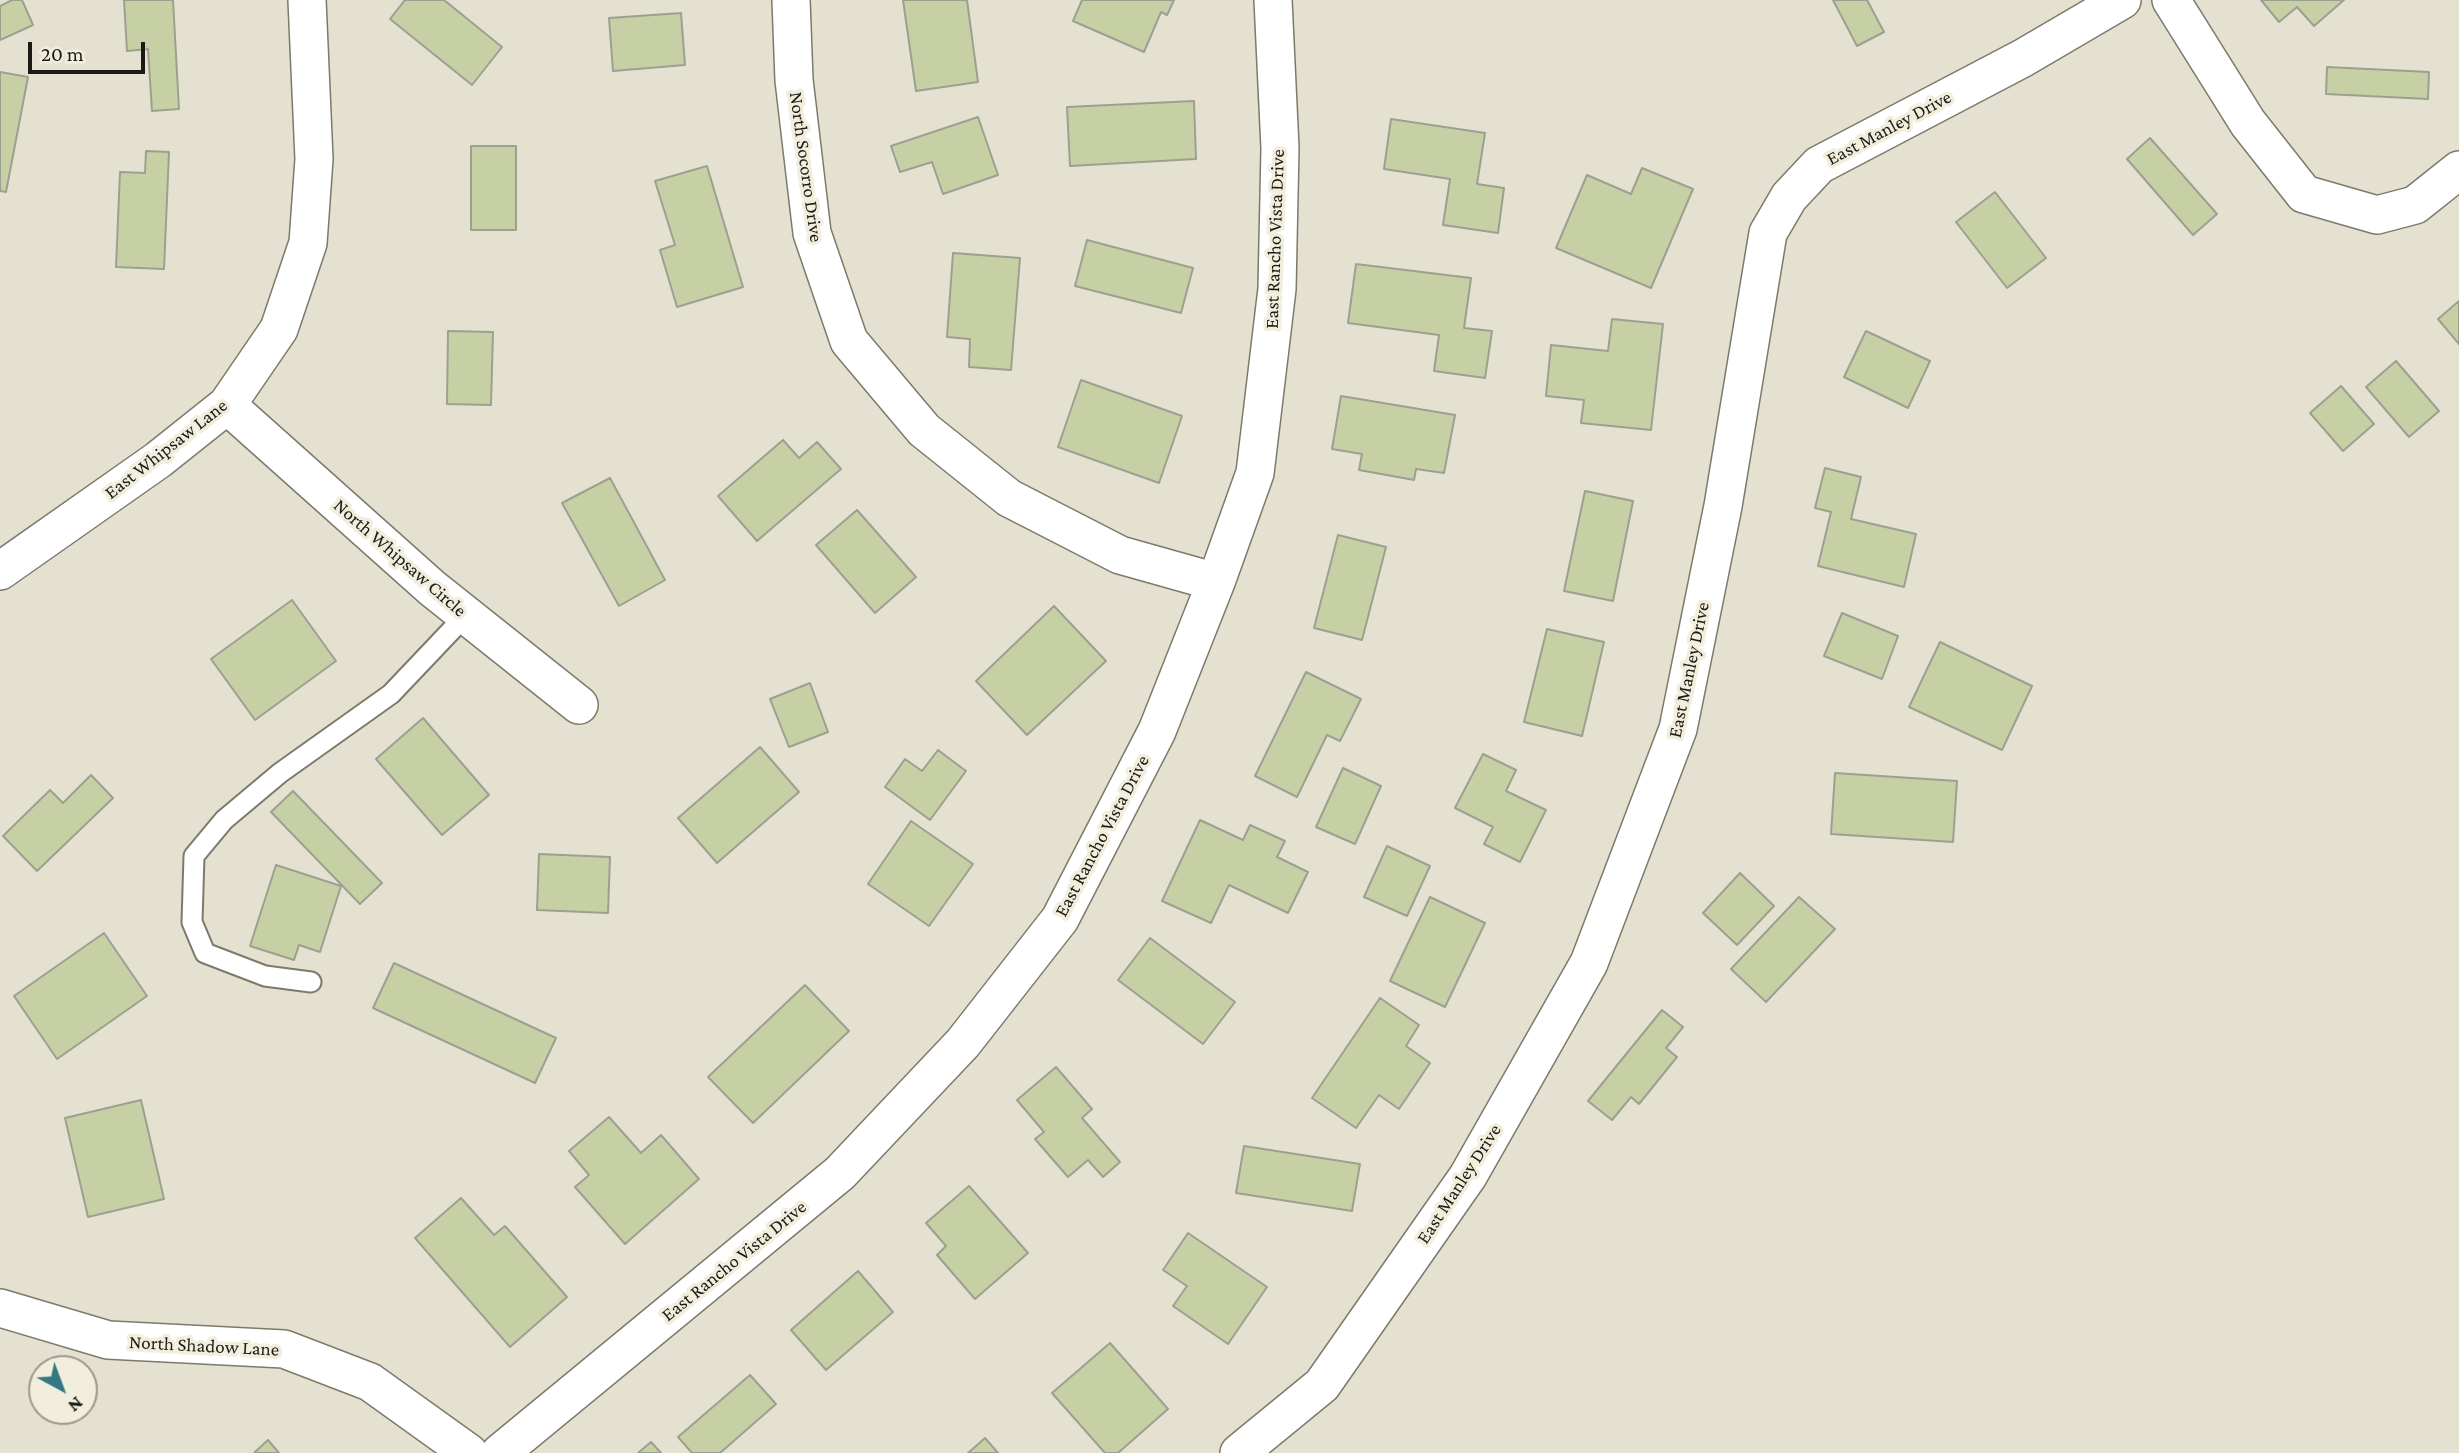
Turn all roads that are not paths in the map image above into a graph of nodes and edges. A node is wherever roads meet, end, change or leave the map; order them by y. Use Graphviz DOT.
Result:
graph roads {
  1 [pos="307,0"];
  2 [pos="792,0"];
  3 [pos="1273,0"];
  4 [pos="2122,0"];
  5 [pos="2171,0"];
  6 [pos="2459,170"];
  7 [pos="227,405"];
  8 [pos="0,572"];
  9 [pos="1216,582"];
  10 [pos="466,615"];
  11 [pos="579,705"];
  12 [pos="311,982"];
  13 [pos="0,1308"];
  14 [pos="469,1453"];
  15 [pos="500,1453"];
  16 [pos="1239,1453"];
  1 -- 7 [label="street, East Whipsaw Lane"];
  2 -- 9 [label="street, North Socorro Drive"];
  3 -- 9 [label="street, East Rancho Vista Drive"];
  4 -- 16 [label="street, East Manley Drive"];
  5 -- 6 [label="street"];
  7 -- 8 [label="street, East Whipsaw Lane"];
  7 -- 10 [label="street, North Whipsaw Circle"];
  9 -- 15 [label="street, East Rancho Vista Drive"];
  10 -- 11 [label="street, North Whipsaw Circle"];
  10 -- 12 [label="lane"];
  13 -- 14 [label="street, North Shadow Lane"];
}
